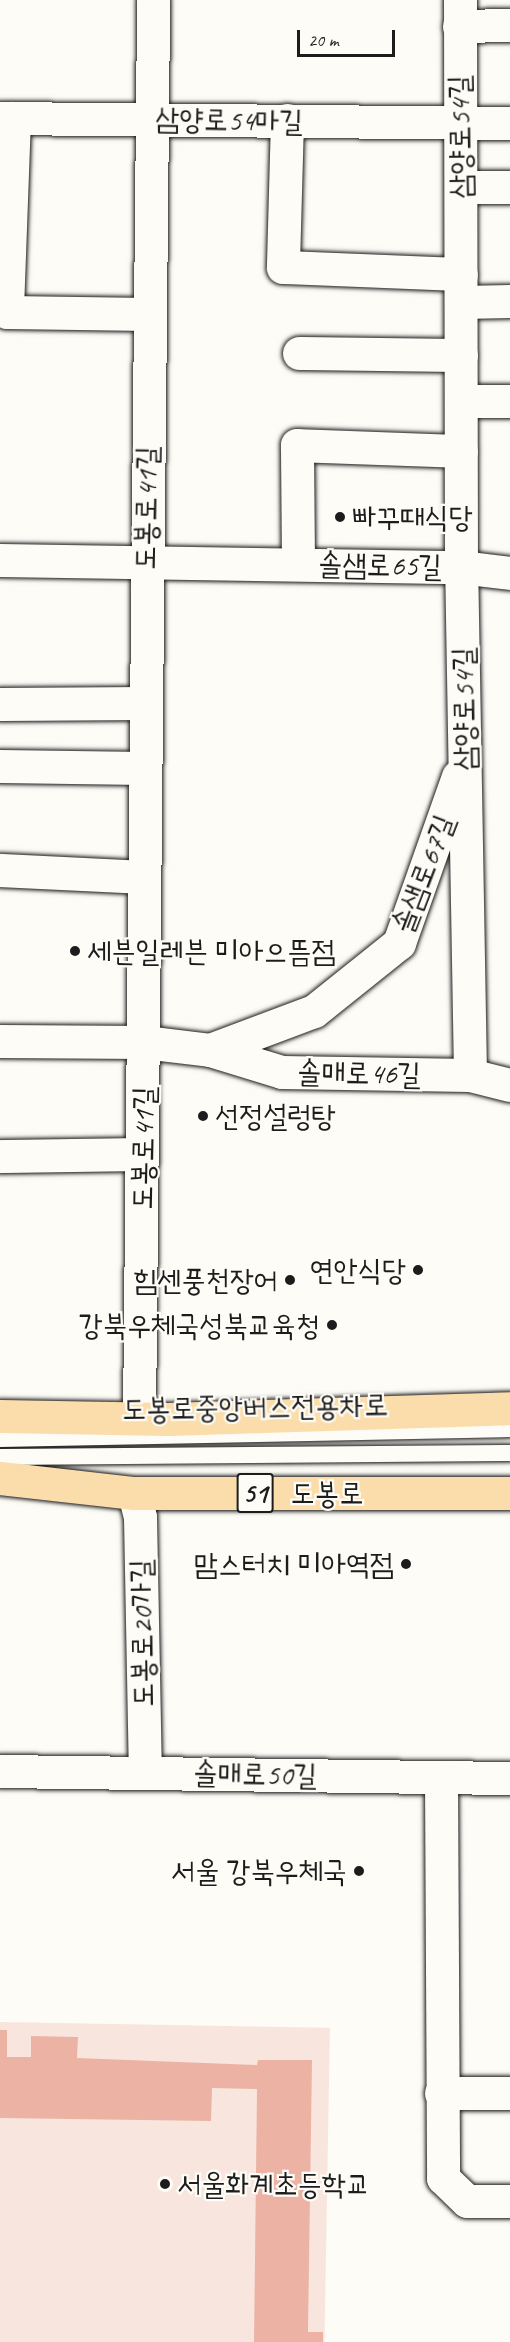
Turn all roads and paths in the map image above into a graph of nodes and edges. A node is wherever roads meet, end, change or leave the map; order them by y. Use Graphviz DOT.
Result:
graph roads {
  1 [pos="153,0"];
  2 [pos="460,13"];
  3 [pos="510,25"];
  4 [pos="7,118"];
  5 [pos="153,119"];
  6 [pos="286,120"];
  7 [pos="459,122"];
  8 [pos="510,123"];
  9 [pos="461,187"];
  10 [pos="510,187"];
  11 [pos="461,288"];
  12 [pos="510,301"];
  13 [pos="149,314"];
  14 [pos="299,353"];
  15 [pos="461,355"];
  16 [pos="461,401"];
  17 [pos="510,401"];
  18 [pos="461,451"];
  19 [pos="0,560"];
  20 [pos="145,560"];
  21 [pos="298,563"];
  22 [pos="461,567"];
  23 [pos="510,573"];
  24 [pos="145,703"];
  25 [pos="0,704"];
  26 [pos="465,738"];
  27 [pos="0,766"];
  28 [pos="144,768"];
  29 [pos="0,870"];
  30 [pos="144,877"];
  31 [pos="0,1041"];
  32 [pos="144,1042"];
  33 [pos="210,1050"];
  34 [pos="470,1075"];
  35 [pos="510,1085"];
  36 [pos="142,1154"];
  37 [pos="0,1156"];
  38 [pos="510,1408"];
  39 [pos="0,1416"];
  40 [pos="139,1419"];
  41 [pos="510,1429"];
  42 [pos="0,1439"];
  43 [pos="510,1453"];
  44 [pos="0,1457"];
  45 [pos="0,1478"];
  46 [pos="134,1493"];
  47 [pos="510,1494"];
  48 [pos="0,1771"];
  49 [pos="145,1773"];
  50 [pos="441,1777"];
  51 [pos="510,1778"];
  52 [pos="441,2093"];
  53 [pos="510,2093"];
  54 [pos="510,2201"];
  1 -- 5 [label="street, 도봉로41길"];
  2 -- 3 [label="street"];
  2 -- 7 [label="street, 삼양로54길"];
  4 -- 5 [label="street, 삼양로54마길"];
  4 -- 13 [label="street"];
  5 -- 6 [label="street, 삼양로54마길"];
  5 -- 13 [label="street, 도봉로41길"];
  6 -- 7 [label="street, 삼양로54마길"];
  6 -- 11 [label="street"];
  7 -- 8 [label="street, 삼양로54마길"];
  7 -- 9 [label="street, 삼양로54길"];
  9 -- 10 [label="street"];
  9 -- 11 [label="street, 삼양로54길"];
  11 -- 12 [label="street"];
  11 -- 15 [label="street, 삼양로54길"];
  13 -- 20 [label="street, 도봉로41길"];
  14 -- 15 [label="street"];
  15 -- 16 [label="street, 삼양로54길"];
  16 -- 17 [label="street"];
  16 -- 18 [label="street, 삼양로54길"];
  18 -- 21 [label="street, 솔샘로65길"];
  18 -- 22 [label="street, 삼양로54길"];
  19 -- 20 [label="street, 솔샘로65길"];
  20 -- 21 [label="street, 솔샘로65길"];
  20 -- 24 [label="street, 도봉로41길"];
  21 -- 22 [label="street, 솔샘로65길"];
  22 -- 23 [label="street, 솔샘로65길"];
  22 -- 26 [label="street, 삼양로54길"];
  24 -- 25 [label="street"];
  24 -- 28 [label="street, 도봉로41길"];
  26 -- 33 [label="street, 솔샘로67길"];
  26 -- 34 [label="street, 삼양로54길"];
  27 -- 28 [label="street"];
  28 -- 30 [label="street, 도봉로41길"];
  29 -- 30 [label="street"];
  30 -- 32 [label="street, 도봉로41길"];
  31 -- 32 [label="street, 솔샘로67길"];
  32 -- 33 [label="street, 솔샘로67길"];
  32 -- 36 [label="street, 도봉로41길"];
  33 -- 34 [label="street, 솔매로46길"];
  34 -- 35 [label="street, 솔매로46길"];
  36 -- 37 [label="street"];
  36 -- 40 [label="street, 도봉로41길"];
  38 -- 40 [label="main road"];
  39 -- 40 [label="main road"];
  41 -- 42 [label="lane, 도봉로중앙버스전용차로"];
  43 -- 44 [label="lane"];
  45 -- 46 [label="main road, 도봉로 / 51"];
  46 -- 47 [label="main road, 도봉로 / 51"];
  46 -- 49 [label="street, 도봉로20가길"];
  48 -- 49 [label="street, 솔매로50길"];
  49 -- 50 [label="street, 솔매로50길"];
  50 -- 51 [label="street, 솔매로50길"];
  50 -- 52 [label="street"];
  52 -- 53 [label="street"];
  52 -- 54 [label="street"];
}
